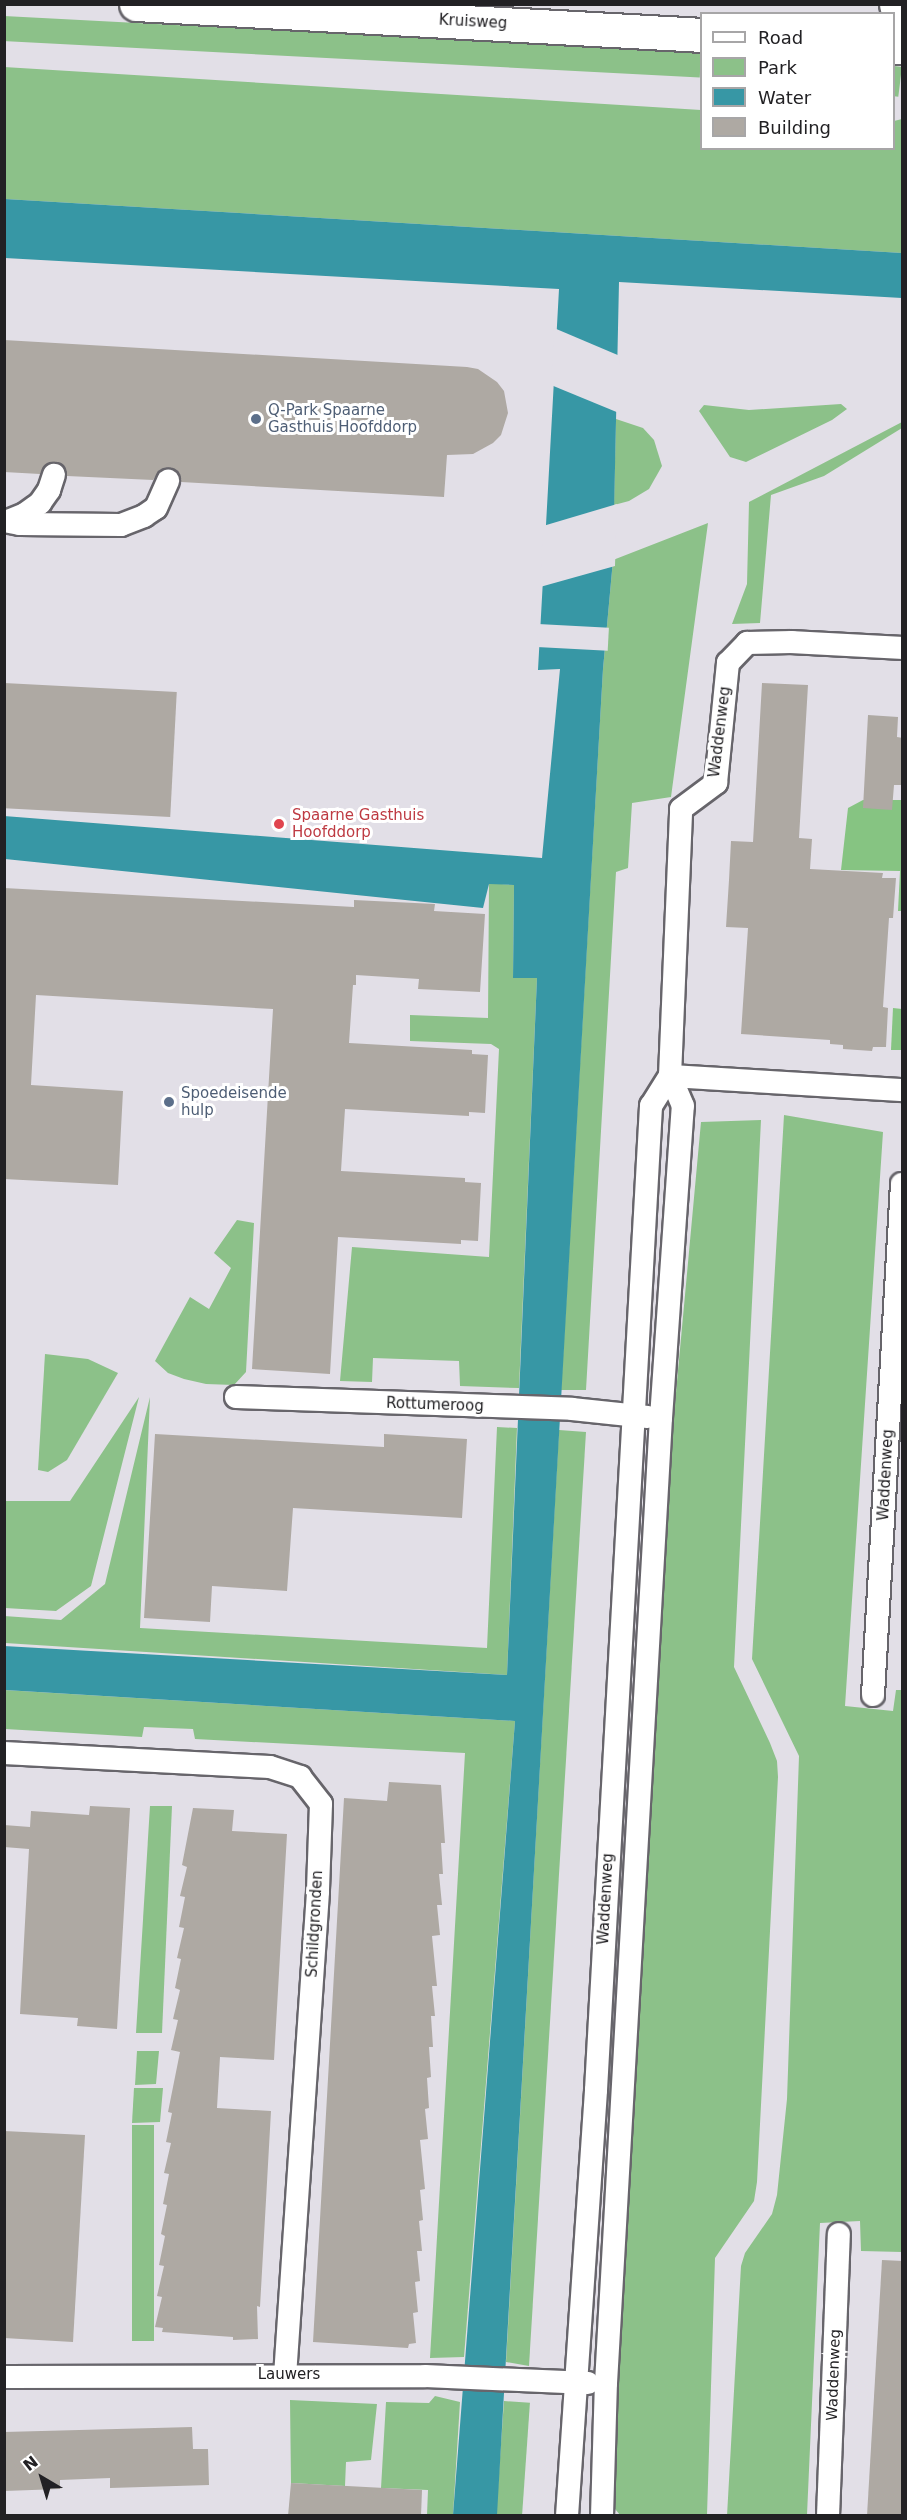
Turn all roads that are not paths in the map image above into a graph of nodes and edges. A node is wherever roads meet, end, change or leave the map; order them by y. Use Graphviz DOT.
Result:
graph roads {
  1 [pos="136,4"];
  2 [pos="896,4"];
  3 [pos="903,29"];
  4 [pos="700,35"];
  5 [pos="54,475"];
  6 [pos="168,481"];
  7 [pos="6,521"];
  8 [pos="903,648"];
  9 [pos="670,1076"];
  10 [pos="903,1090"];
  11 [pos="903,1184"];
  12 [pos="236,1397"];
  13 [pos="633,1416"];
  14 [pos="661,1418"];
  15 [pos="873,1695"];
  16 [pos="4,1753"];
  17 [pos="839,2234"];
  18 [pos="285,2374"];
  19 [pos="4,2377"];
  20 [pos="574,2382"];
  21 [pos="606,2384"];
  22 [pos="567,2516"];
  23 [pos="602,2516"];
  24 [pos="828,2516"];
  1 -- 4 [label="main road, Kruisweg"];
  2 -- 3 [label="main road"];
  5 -- 7 [label="street"];
  6 -- 7 [label="street"];
  8 -- 9 [label="street, Waddenweg"];
  9 -- 10 [label="street"];
  9 -- 13 [label="street, Waddenweg"];
  9 -- 14 [label="street, Waddenweg"];
  11 -- 15 [label="street, Waddenweg"];
  12 -- 13 [label="street, Rottumeroog"];
  13 -- 14 [label="street"];
  13 -- 20 [label="street, Waddenweg"];
  14 -- 21 [label="street, Waddenweg"];
  16 -- 18 [label="street, Schildgronden"];
  17 -- 24 [label="street, Waddenweg"];
  18 -- 19 [label="street, Lauwers"];
  18 -- 20 [label="street, Lauwers"];
  20 -- 21 [label="street"];
  20 -- 22 [label="street, Waddenweg"];
  21 -- 23 [label="street, Waddenweg"];
}
